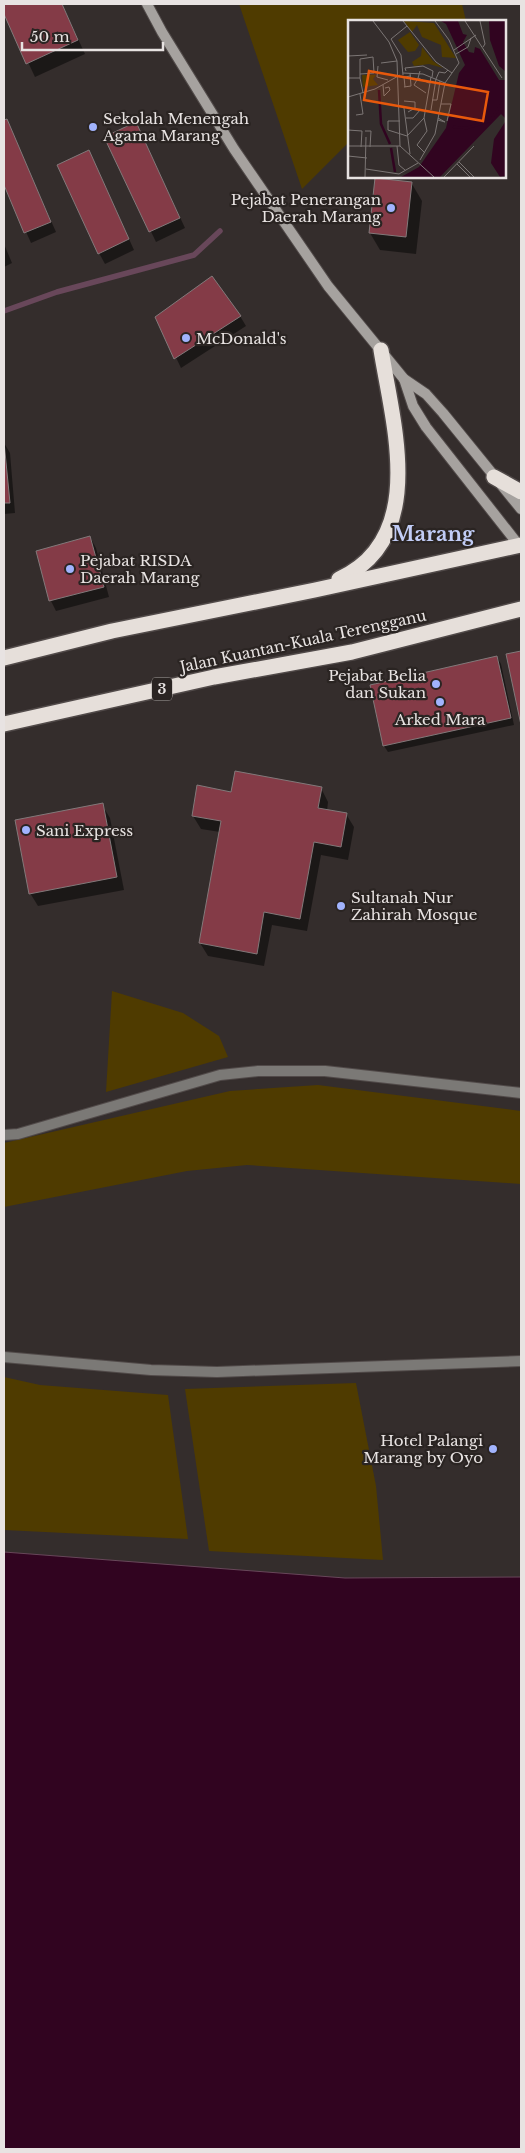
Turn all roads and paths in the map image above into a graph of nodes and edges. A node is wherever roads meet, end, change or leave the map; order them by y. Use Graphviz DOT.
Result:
graph roads {
  1 [pos="147,4"];
  2 [pos="381,350"];
  3 [pos="404,379"];
  4 [pos="494,477"];
  5 [pos="521,492"];
  6 [pos="521,509"];
  7 [pos="521,546"];
  8 [pos="315,590"];
  9 [pos="521,609"];
  10 [pos="4,658"];
  11 [pos="4,724"];
  12 [pos="521,1093"];
  13 [pos="4,1135"];
  14 [pos="4,1357"];
  15 [pos="521,1361"];
  1 -- 2 [label="main road"];
  2 -- 3 [label="main road"];
  2 -- 8 [label="highway"];
  3 -- 4 [label="main road"];
  3 -- 7 [label="main road"];
  4 -- 5 [label="highway"];
  4 -- 6 [label="main road"];
  7 -- 8 [label="highway"];
  8 -- 10 [label="highway"];
  9 -- 11 [label="highway, Jalan Kuantan-Kuala Terengganu / 3"];
  12 -- 13 [label="street"];
  14 -- 15 [label="street"];
}
